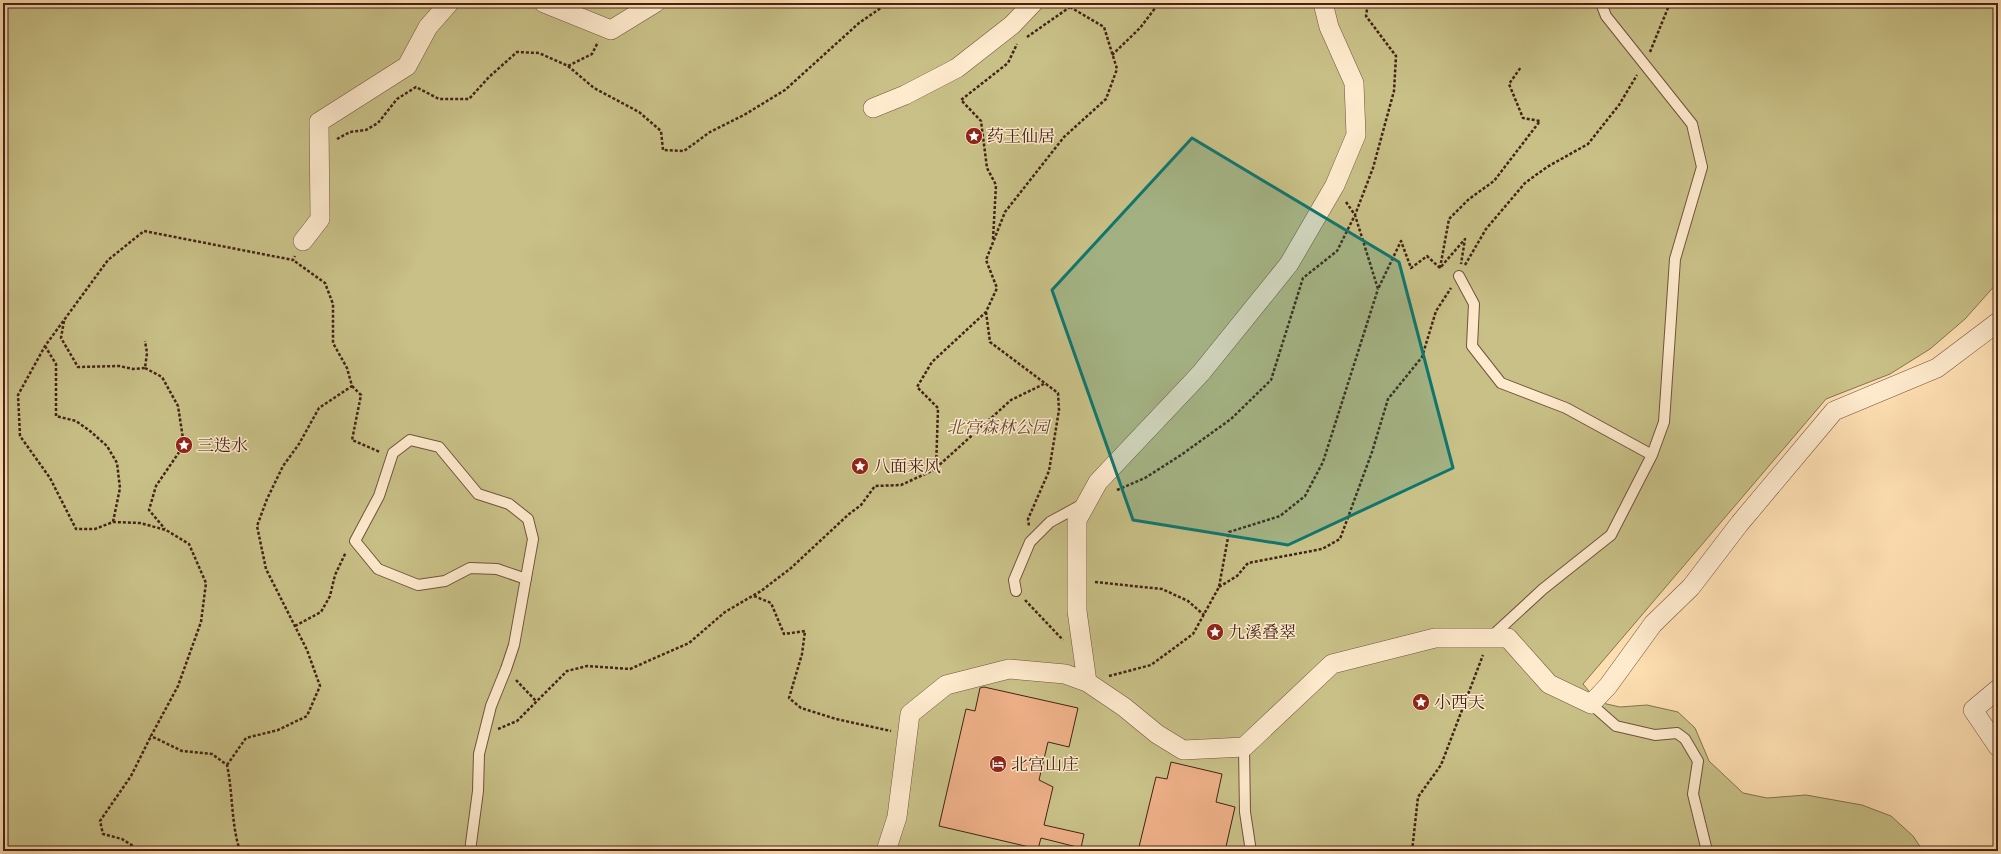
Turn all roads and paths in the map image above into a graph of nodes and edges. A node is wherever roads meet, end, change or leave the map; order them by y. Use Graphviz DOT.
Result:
graph roads {
  1 [pos="449,3"];
  2 [pos="544,3"];
  3 [pos="655,3"];
  4 [pos="888,3"];
  5 [pos="1033,3"];
  6 [pos="1159,3"];
  7 [pos="1323,3"];
  8 [pos="1601,3"];
  9 [pos="1670,3"];
  10 [pos="1070,5"];
  11 [pos="605,27"];
  12 [pos="1018,32"];
  13 [pos="1112,55"];
  14 [pos="1644,64"];
  15 [pos="568,66"];
  16 [pos="1521,67"];
  17 [pos="873,108"];
  18 [pos="319,148"];
  19 [pos="1335,185"];
  20 [pos="993,241"];
  21 [pos="303,242"];
  22 [pos="293,260"];
  23 [pos="1440,268"];
  24 [pos="1459,276"];
  25 [pos="1378,289"];
  26 [pos="986,312"];
  27 [pos="64,320"];
  28 [pos="1998,322"];
  29 [pos="144,341"];
  30 [pos="45,346"];
  31 [pos="145,368"];
  32 [pos="1046,383"];
  33 [pos="352,386"];
  34 [pos="393,453"];
  35 [pos="1652,455"];
  36 [pos="936,469"];
  37 [pos="1087,502"];
  38 [pos="113,522"];
  39 [pos="166,530"];
  40 [pos="355,541"];
  41 [pos="1030,542"];
  42 [pos="526,579"];
  43 [pos="1077,580"];
  44 [pos="1219,587"];
  45 [pos="1016,591"];
  46 [pos="753,596"];
  47 [pos="1204,615"];
  48 [pos="295,626"];
  49 [pos="1490,638"];
  50 [pos="1084,662"];
  51 [pos="506,669"];
  52 [pos="1087,682"];
  53 [pos="1998,689"];
  54 [pos="536,701"];
  55 [pos="1591,704"];
  56 [pos="908,734"];
  57 [pos="151,736"];
  58 [pos="483,736"];
  59 [pos="1244,747"];
  60 [pos="1998,747"];
  61 [pos="227,765"];
  62 [pos="142,851"];
  63 [pos="240,851"];
  64 [pos="470,851"];
  65 [pos="886,851"];
  66 [pos="1249,851"];
  67 [pos="1412,851"];
  68 [pos="1707,851"];
  1 -- 18 [label="street"];
  2 -- 11 [label="street"];
  3 -- 11 [label="street"];
  4 -- 15 [label="path"];
  5 -- 12 [label="street"];
  6 -- 13 [label="path"];
  7 -- 19 [label="street"];
  8 -- 14 [label="lane"];
  9 -- 14 [label="path"];
  10 -- 12 [label="path"];
  10 -- 13 [label="path"];
  11 -- 15 [label="path"];
  12 -- 17 [label="street"];
  12 -- 20 [label="path"];
  13 -- 20 [label="path"];
  14 -- 24 [label="path"];
  14 -- 35 [label="lane"];
  15 -- 18 [label="path"];
  16 -- 23 [label="path"];
  18 -- 21 [label="street"];
  19 -- 25 [label="path"];
  19 -- 37 [label="street"];
  20 -- 26 [label="path"];
  21 -- 22 [label="path"];
  22 -- 27 [label="path"];
  22 -- 33 [label="path"];
  23 -- 24 [label="path"];
  23 -- 25 [label="path"];
  24 -- 35 [label="lane"];
  24 -- 44 [label="path"];
  25 -- 44 [label="path"];
  26 -- 32 [label="path"];
  26 -- 36 [label="path"];
  27 -- 30 [label="path"];
  27 -- 31 [label="path"];
  28 -- 55 [label="street"];
  29 -- 31 [label="path"];
  30 -- 38 [label="path"];
  30 -- 38 [label="path"];
  31 -- 39 [label="path"];
  32 -- 36 [label="path"];
  32 -- 41 [label="path"];
  33 -- 34 [label="path"];
  33 -- 48 [label="path"];
  34 -- 40 [label="lane"];
  34 -- 42 [label="lane"];
  35 -- 49 [label="lane"];
  36 -- 46 [label="path"];
  37 -- 41 [label="lane"];
  37 -- 43 [label="street"];
  38 -- 39 [label="path"];
  39 -- 57 [label="path"];
  40 -- 42 [label="lane"];
  40 -- 48 [label="path"];
  41 -- 45 [label="lane"];
  42 -- 51 [label="lane"];
  43 -- 47 [label="path"];
  43 -- 50 [label="street"];
  44 -- 47 [label="path"];
  45 -- 50 [label="path"];
  46 -- 54 [label="path"];
  46 -- 56 [label="path"];
  47 -- 52 [label="path"];
  48 -- 61 [label="path"];
  49 -- 55 [label="street"];
  49 -- 59 [label="street"];
  49 -- 67 [label="path"];
  50 -- 52 [label="street"];
  51 -- 54 [label="path"];
  51 -- 58 [label="lane"];
  52 -- 56 [label="street"];
  52 -- 59 [label="street"];
  53 -- 60 [label="street"];
  54 -- 58 [label="path"];
  55 -- 68 [label="lane"];
  56 -- 65 [label="street"];
  57 -- 61 [label="path"];
  57 -- 62 [label="path"];
  58 -- 64 [label="lane"];
  59 -- 66 [label="lane"];
  61 -- 63 [label="path"];
}
